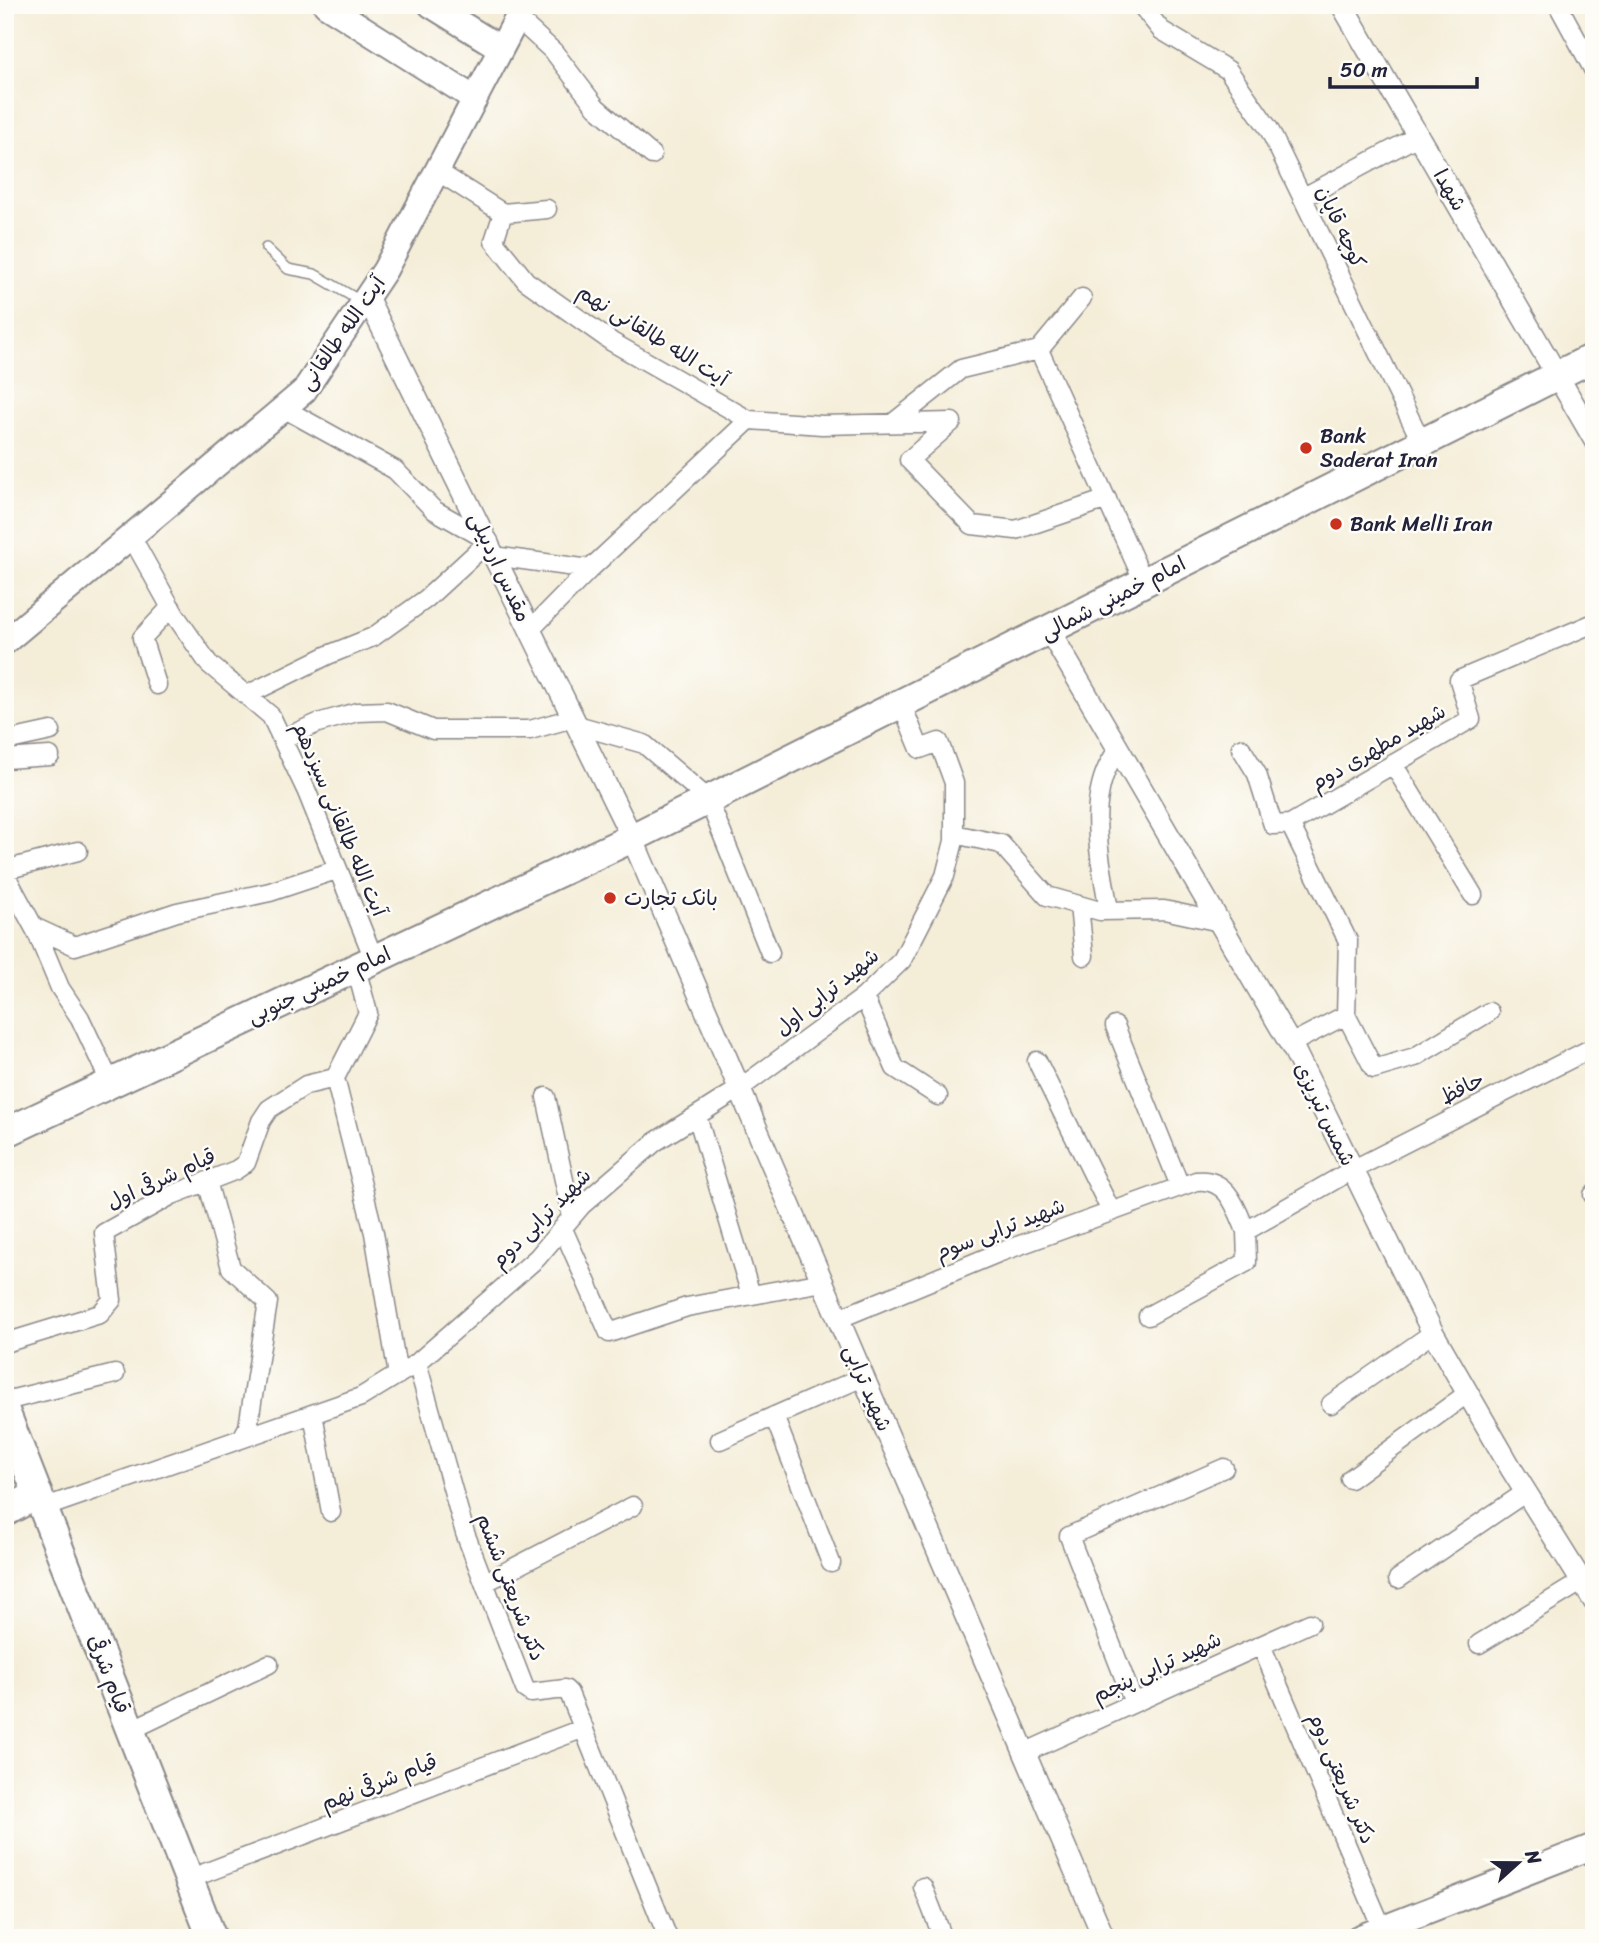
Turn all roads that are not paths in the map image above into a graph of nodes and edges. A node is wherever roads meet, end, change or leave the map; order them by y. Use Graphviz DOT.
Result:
graph roads {
  1 [pos="326,5"];
  2 [pos="431,5"];
  3 [pos="1141,5"];
  4 [pos="1342,5"];
  5 [pos="1558,5"];
  6 [pos="521,12"];
  7 [pos="500,48"];
  8 [pos="1589,51"];
  9 [pos="1594,71"];
  10 [pos="474,99"];
  11 [pos="1418,136"];
  12 [pos="652,155"];
  13 [pos="437,171"];
  14 [pos="1302,198"];
  15 [pos="547,209"];
  16 [pos="503,213"];
  17 [pos="266,248"];
  18 [pos="1082,298"];
  19 [pos="365,300"];
  20 [pos="1039,350"];
  21 [pos="1594,358"];
  22 [pos="1557,375"];
  23 [pos="283,408"];
  24 [pos="749,420"];
  25 [pos="893,424"];
  26 [pos="1594,439"];
  27 [pos="1422,443"];
  28 [pos="1107,499"];
  29 [pos="131,536"];
  30 [pos="491,549"];
  31 [pos="590,569"];
  32 [pos="1144,582"];
  33 [pos="171,607"];
  34 [pos="1594,623"];
  35 [pos="1049,630"];
  36 [pos="530,631"];
  37 [pos="5,642"];
  38 [pos="156,685"];
  39 [pos="249,695"];
  40 [pos="901,704"];
  41 [pos="575,722"];
  42 [pos="51,731"];
  43 [pos="284,738"];
  44 [pos="5,741"];
  45 [pos="1241,748"];
  46 [pos="1118,750"];
  47 [pos="50,756"];
  48 [pos="5,759"];
  49 [pos="1393,764"];
  50 [pos="709,799"];
  51 [pos="1290,824"];
  52 [pos="954,834"];
  53 [pos="632,838"];
  54 [pos="78,851"];
  55 [pos="336,870"];
  56 [pos="5,872"];
  57 [pos="1473,895"];
  58 [pos="1079,905"];
  59 [pos="1109,911"];
  60 [pos="1220,922"];
  61 [pos="34,927"];
  62 [pos="770,953"];
  63 [pos="1084,956"];
  64 [pos="365,964"];
  65 [pos="864,997"];
  66 [pos="1489,1012"];
  67 [pos="1346,1015"];
  68 [pos="1115,1026"];
  69 [pos="1290,1044"];
  70 [pos="1593,1049"];
  71 [pos="1037,1061"];
  72 [pos="335,1078"];
  73 [pos="111,1084"];
  74 [pos="739,1089"];
  75 [pos="938,1096"];
  76 [pos="546,1097"];
  77 [pos="697,1116"];
  78 [pos="5,1133"];
  79 [pos="1352,1170"];
  80 [pos="207,1181"];
  81 [pos="1180,1186"];
  82 [pos="1111,1211"];
  83 [pos="567,1223"];
  84 [pos="1246,1231"];
  85 [pos="822,1282"];
  86 [pos="751,1295"];
  87 [pos="1147,1316"];
  88 [pos="838,1319"];
  89 [pos="1433,1333"];
  90 [pos="5,1343"];
  91 [pos="418,1363"];
  92 [pos="116,1374"];
  93 [pos="398,1375"];
  94 [pos="863,1377"];
  95 [pos="1468,1393"];
  96 [pos="5,1401"];
  97 [pos="1331,1404"];
  98 [pos="5,1411"];
  99 [pos="313,1413"];
  100 [pos="774,1416"];
  101 [pos="242,1438"];
  102 [pos="720,1440"];
  103 [pos="1224,1468"];
  104 [pos="1350,1479"];
  105 [pos="1526,1492"];
  106 [pos="41,1501"];
  107 [pos="633,1506"];
  108 [pos="5,1511"];
  109 [pos="331,1512"];
  110 [pos="831,1563"];
  111 [pos="1398,1579"];
  112 [pos="486,1582"];
  113 [pos="1581,1582"];
  114 [pos="1594,1601"];
  115 [pos="1310,1623"];
  116 [pos="1479,1644"];
  117 [pos="1261,1645"];
  118 [pos="269,1664"];
  119 [pos="1134,1703"];
  120 [pos="584,1728"];
  121 [pos="131,1730"];
  122 [pos="1024,1753"];
  123 [pos="1594,1846"];
  124 [pos="189,1879"];
  125 [pos="923,1887"];
  126 [pos="1382,1928"];
  127 [pos="212,1938"];
  128 [pos="668,1938"];
  129 [pos="943,1938"];
  130 [pos="1104,1938"];
  131 [pos="1358,1938"];
  1 -- 10 [label="main road"];
  2 -- 7 [label="main road"];
  3 -- 14 [label="street, کوچه قاپان"];
  4 -- 11 [label="street, شهدا"];
  5 -- 8 [label="street"];
  6 -- 7 [label="main road, آیت الله طالقانی"];
  6 -- 12 [label="street"];
  7 -- 10 [label="main road, آیت الله طالقانی"];
  8 -- 9 [label="street"];
  10 -- 13 [label="main road, آیت الله طالقانی"];
  11 -- 14 [label="street"];
  11 -- 22 [label="street, شهدا"];
  13 -- 16 [label="street"];
  13 -- 19 [label="main road, آیت الله طالقانی"];
  14 -- 27 [label="street, کوچه قاپان"];
  15 -- 16 [label="street"];
  16 -- 24 [label="street, آیت الله طالقانی نهم"];
  17 -- 19 [label="lane"];
  18 -- 20 [label="street"];
  19 -- 23 [label="main road, آیت الله طالقانی"];
  19 -- 30 [label="street, مقدس اردبیلی"];
  20 -- 25 [label="street"];
  20 -- 28 [label="street"];
  21 -- 22 [label="main road, امام خمینی شمالی"];
  22 -- 26 [label="street, شهدا"];
  22 -- 27 [label="main road, امام خمینی شمالی"];
  23 -- 29 [label="main road, آیت الله طالقانی"];
  23 -- 30 [label="street"];
  24 -- 25 [label="street"];
  24 -- 31 [label="street"];
  25 -- 28 [label="street"];
  27 -- 32 [label="main road, امام خمینی شمالی"];
  28 -- 32 [label="street"];
  29 -- 33 [label="street, آیت الله طالقانی سیزدهم"];
  29 -- 37 [label="main road, آیت الله طالقانی"];
  30 -- 31 [label="street"];
  30 -- 36 [label="street, مقدس اردبیلی"];
  30 -- 39 [label="street"];
  31 -- 36 [label="street"];
  32 -- 35 [label="main road, امام خمینی شمالی"];
  33 -- 38 [label="street"];
  33 -- 39 [label="street, آیت الله طالقانی سیزدهم"];
  34 -- 49 [label="street, شهید مطهری دوم"];
  35 -- 40 [label="main road, امام خمینی شمالی"];
  35 -- 46 [label="street, شمس تبریزی"];
  36 -- 41 [label="street, مقدس اردبیلی"];
  39 -- 43 [label="street, آیت الله طالقانی سیزدهم"];
  40 -- 50 [label="main road, امام خمینی شمالی"];
  40 -- 52 [label="street, شهید ترابی اول"];
  41 -- 43 [label="street"];
  41 -- 50 [label="street"];
  41 -- 53 [label="street, مقدس اردبیلی"];
  42 -- 44 [label="street"];
  43 -- 55 [label="street, آیت الله طالقانی سیزدهم"];
  45 -- 51 [label="street"];
  46 -- 59 [label="street"];
  46 -- 60 [label="street, شمس تبریزی"];
  47 -- 48 [label="street"];
  49 -- 51 [label="street, شهید مطهری دوم"];
  49 -- 57 [label="street"];
  50 -- 53 [label="main road, امام خمینی شمالی"];
  50 -- 62 [label="street"];
  51 -- 67 [label="street"];
  52 -- 58 [label="street"];
  52 -- 65 [label="street, شهید ترابی اول"];
  53 -- 64 [label="main road, امام خمینی جنوبی"];
  53 -- 74 [label="street, شهید ترابی"];
  54 -- 56 [label="street"];
  55 -- 61 [label="street"];
  55 -- 64 [label="street, آیت الله طالقانی سیزدهم"];
  56 -- 61 [label="street"];
  58 -- 59 [label="street"];
  58 -- 63 [label="street"];
  59 -- 60 [label="street"];
  60 -- 69 [label="street, شمس تبریزی"];
  61 -- 73 [label="street"];
  64 -- 72 [label="street, آیت الله طالقانی سیزدهم"];
  64 -- 73 [label="main road, امام خمینی جنوبی"];
  65 -- 74 [label="street, شهید ترابی اول"];
  65 -- 75 [label="street"];
  66 -- 67 [label="street"];
  67 -- 69 [label="street"];
  68 -- 81 [label="street"];
  69 -- 79 [label="street, شمس تبریزی"];
  70 -- 79 [label="street, حافظ"];
  71 -- 82 [label="street"];
  72 -- 80 [label="street, قیام شرقی اول"];
  72 -- 93 [label="street"];
  73 -- 78 [label="main road, امام خمینی جنوبی"];
  74 -- 77 [label="street, شهید ترابی دوم"];
  74 -- 85 [label="street, شهید ترابی"];
  76 -- 83 [label="street"];
  77 -- 83 [label="street, شهید ترابی دوم"];
  77 -- 86 [label="street"];
  79 -- 84 [label="street, حافظ"];
  79 -- 89 [label="street, شمس تبریزی"];
  80 -- 90 [label="street, قیام شرقی اول"];
  80 -- 101 [label="street"];
  81 -- 82 [label="street, شهید ترابی سوم"];
  81 -- 84 [label="street, شهید ترابی سوم"];
  82 -- 88 [label="street, شهید ترابی سوم"];
  83 -- 86 [label="street"];
  83 -- 91 [label="street, شهید ترابی دوم"];
  84 -- 87 [label="street"];
  85 -- 86 [label="street"];
  85 -- 88 [label="street, شهید ترابی"];
  88 -- 94 [label="street, شهید ترابی"];
  89 -- 95 [label="street, شمس تبریزی"];
  89 -- 97 [label="street"];
  91 -- 93 [label="street, شهید ترابی دوم"];
  91 -- 112 [label="street, دکتر شریعتی ششم"];
  92 -- 96 [label="street"];
  93 -- 99 [label="street, شهید ترابی دوم"];
  94 -- 100 [label="street"];
  94 -- 122 [label="street, شهید ترابی"];
  95 -- 104 [label="street"];
  95 -- 105 [label="street, شمس تبریزی"];
  98 -- 106 [label="main road, قیام شرقی"];
  99 -- 101 [label="street, شهید ترابی دوم"];
  99 -- 109 [label="street"];
  100 -- 102 [label="street"];
  100 -- 110 [label="street"];
  101 -- 106 [label="street, شهید ترابی دوم"];
  103 -- 119 [label="street"];
  105 -- 111 [label="street"];
  105 -- 113 [label="street, شمس تبریزی"];
  106 -- 108 [label="main road"];
  106 -- 121 [label="main road, قیام شرقی"];
  107 -- 112 [label="street"];
  112 -- 120 [label="street, دکتر شریعتی ششم"];
  113 -- 114 [label="street, شمس تبریزی"];
  113 -- 116 [label="street"];
  115 -- 117 [label="street, شهید ترابی پنجم"];
  117 -- 119 [label="street, شهید ترابی پنجم"];
  117 -- 126 [label="street, دکتر شریعتی دوم"];
  118 -- 121 [label="street"];
  119 -- 122 [label="street, شهید ترابی پنجم"];
  120 -- 124 [label="street, قیام شرقی نهم"];
  120 -- 128 [label="street, دکتر شریعتی ششم"];
  121 -- 124 [label="main road, قیام شرقی"];
  122 -- 130 [label="street, شهید ترابی"];
  123 -- 126 [label="main road"];
  124 -- 127 [label="main road, قیام شرقی"];
  125 -- 129 [label="street"];
  126 -- 131 [label="main road"];
}
